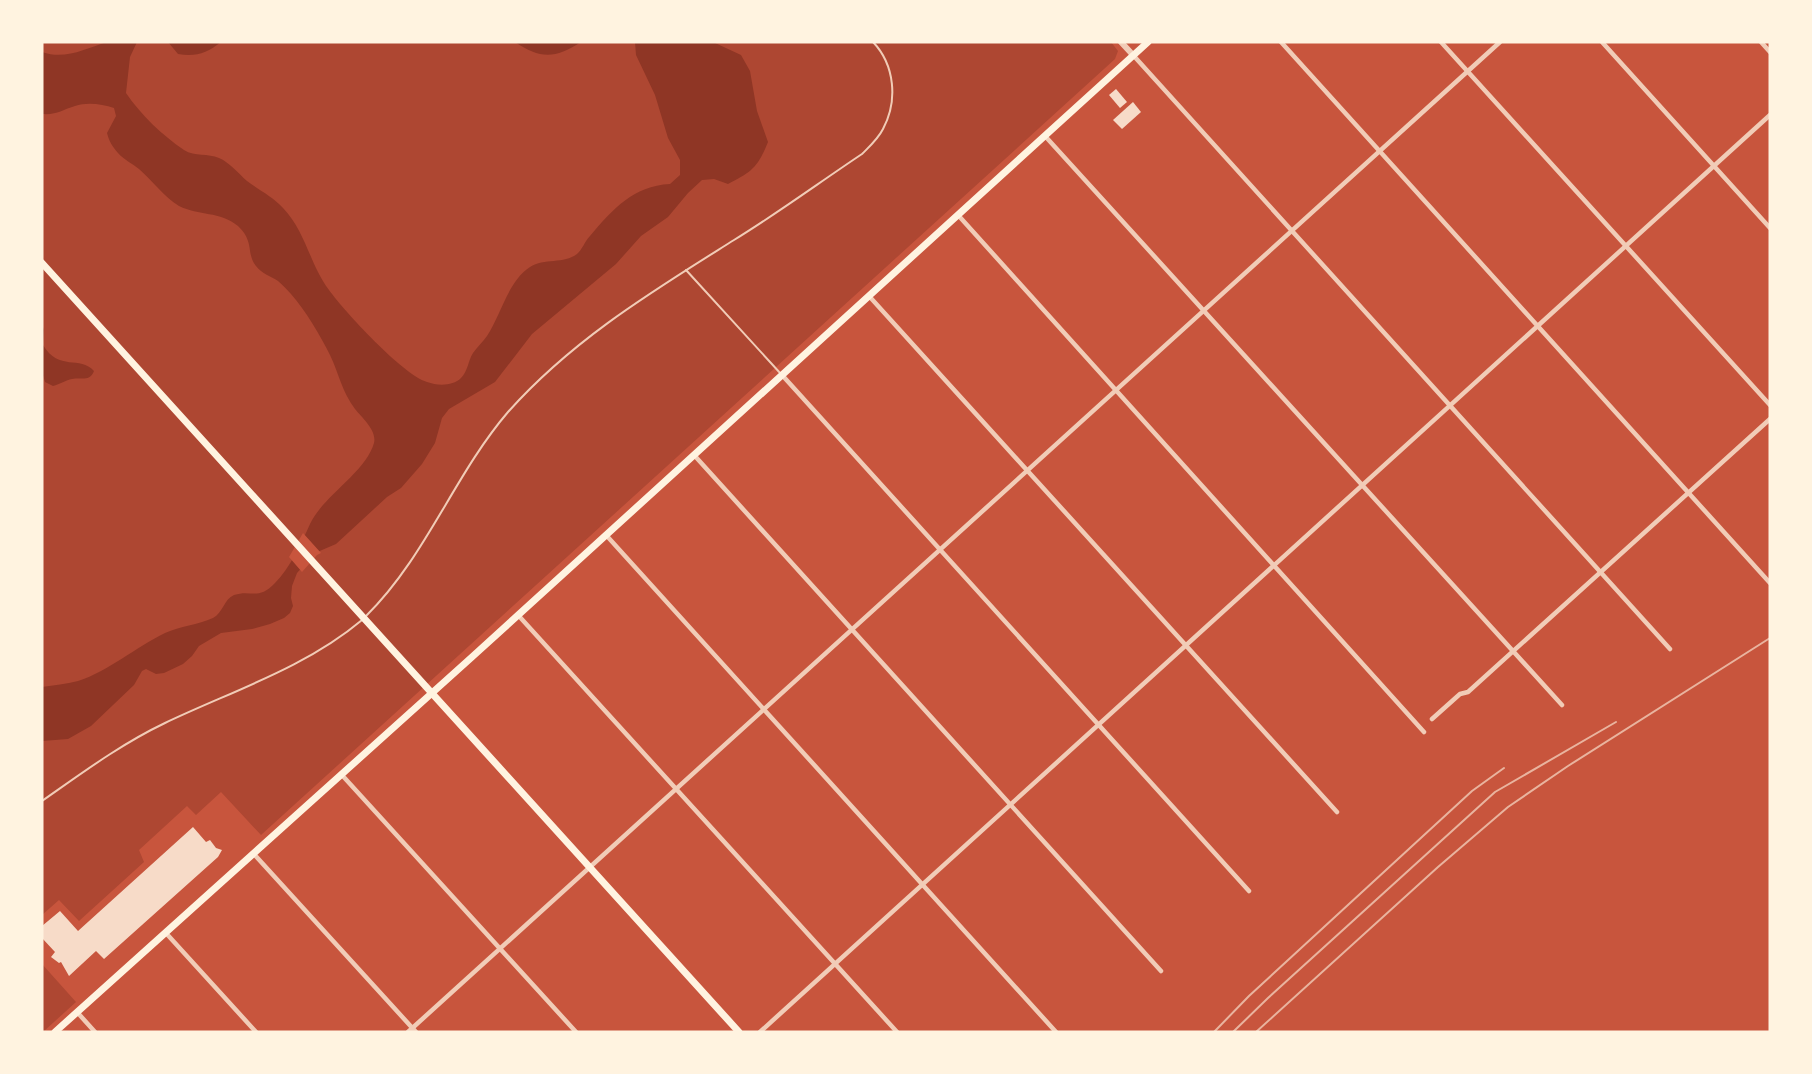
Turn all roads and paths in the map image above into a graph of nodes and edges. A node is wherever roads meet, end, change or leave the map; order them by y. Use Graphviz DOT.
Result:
graph roads {
  1 [pos="873,42"];
  2 [pos="1121,42"];
  3 [pos="1148,42"];
  4 [pos="1281,42"];
  5 [pos="1442,42"];
  6 [pos="1500,42"];
  7 [pos="1602,42"];
  8 [pos="1761,42"];
  9 [pos="1770,52"];
  10 [pos="1133,55"];
  11 [pos="1468,71"];
  12 [pos="1770,115"];
  13 [pos="1045,136"];
  14 [pos="1380,151"];
  15 [pos="1714,166"];
  16 [pos="958,215"];
  17 [pos="1770,228"];
  18 [pos="1292,231"];
  19 [pos="1626,246"];
  20 [pos="42,263"];
  21 [pos="686,270"];
  22 [pos="869,296"];
  23 [pos="1204,311"];
  24 [pos="1538,326"];
  25 [pos="782,375"];
  26 [pos="1116,391"];
  27 [pos="1450,405"];
  28 [pos="1770,405"];
  29 [pos="1770,419"];
  30 [pos="694,455"];
  31 [pos="1028,471"];
  32 [pos="1362,485"];
  33 [pos="1689,493"];
  34 [pos="606,535"];
  35 [pos="940,550"];
  36 [pos="1274,565"];
  37 [pos="1601,572"];
  38 [pos="1770,583"];
  39 [pos="518,615"];
  40 [pos="364,619"];
  41 [pos="853,630"];
  42 [pos="1186,645"];
  43 [pos="1670,649"];
  44 [pos="1513,652"];
  45 [pos="430,693"];
  46 [pos="1562,705"];
  47 [pos="764,710"];
  48 [pos="1432,719"];
  49 [pos="1099,724"];
  50 [pos="1424,732"];
  51 [pos="341,774"];
  52 [pos="677,789"];
  53 [pos="42,801"];
  54 [pos="1011,804"];
  55 [pos="1337,812"];
  56 [pos="253,853"];
  57 [pos="590,868"];
  58 [pos="922,885"];
  59 [pos="1249,891"];
  60 [pos="165,933"];
  61 [pos="500,949"];
  62 [pos="835,964"];
  63 [pos="1161,971"];
  64 [pos="77,1012"];
  65 [pos="412,1031"];
  66 [pos="55,1032"];
  67 [pos="95,1032"];
  68 [pos="256,1032"];
  69 [pos="576,1032"];
  70 [pos="739,1032"];
  71 [pos="761,1032"];
  72 [pos="897,1032"];
  73 [pos="1056,1032"];
  1 -- 21 [label="lane"];
  2 -- 10 [label="street"];
  3 -- 10 [label="main road"];
  4 -- 14 [label="street"];
  5 -- 11 [label="street"];
  6 -- 11 [label="street"];
  7 -- 15 [label="street"];
  8 -- 9 [label="street"];
  10 -- 13 [label="main road"];
  10 -- 18 [label="street"];
  11 -- 14 [label="street"];
  11 -- 19 [label="street"];
  12 -- 15 [label="street"];
  13 -- 16 [label="main road"];
  13 -- 23 [label="street"];
  14 -- 18 [label="street"];
  14 -- 24 [label="street"];
  15 -- 17 [label="street"];
  15 -- 19 [label="street"];
  16 -- 22 [label="main road"];
  16 -- 26 [label="street"];
  18 -- 23 [label="street"];
  18 -- 27 [label="street"];
  19 -- 24 [label="street"];
  19 -- 28 [label="street"];
  20 -- 40 [label="main road"];
  21 -- 25 [label="lane"];
  21 -- 40 [label="lane"];
  22 -- 25 [label="main road"];
  22 -- 31 [label="street"];
  23 -- 26 [label="street"];
  23 -- 32 [label="street"];
  24 -- 27 [label="street"];
  24 -- 33 [label="street"];
  25 -- 30 [label="main road"];
  25 -- 35 [label="street"];
  26 -- 31 [label="street"];
  26 -- 36 [label="street"];
  27 -- 32 [label="street"];
  27 -- 37 [label="street"];
  29 -- 33 [label="street"];
  30 -- 34 [label="main road"];
  30 -- 41 [label="street"];
  31 -- 35 [label="street"];
  31 -- 42 [label="street"];
  32 -- 36 [label="street"];
  32 -- 44 [label="street"];
  33 -- 37 [label="street"];
  33 -- 38 [label="street"];
  34 -- 39 [label="main road"];
  34 -- 47 [label="street"];
  35 -- 41 [label="street"];
  35 -- 49 [label="street"];
  36 -- 42 [label="street"];
  36 -- 50 [label="street"];
  37 -- 43 [label="street"];
  37 -- 44 [label="street"];
  39 -- 45 [label="main road"];
  39 -- 52 [label="street"];
  40 -- 45 [label="main road"];
  40 -- 53 [label="lane"];
  41 -- 47 [label="street"];
  41 -- 54 [label="street"];
  42 -- 49 [label="street"];
  42 -- 55 [label="street"];
  44 -- 46 [label="street"];
  44 -- 48 [label="street"];
  45 -- 51 [label="main road"];
  45 -- 57 [label="main road"];
  47 -- 52 [label="street"];
  47 -- 58 [label="street"];
  49 -- 54 [label="street"];
  49 -- 59 [label="street"];
  51 -- 56 [label="main road"];
  51 -- 61 [label="street"];
  52 -- 57 [label="street"];
  52 -- 62 [label="street"];
  54 -- 58 [label="street"];
  54 -- 63 [label="street"];
  56 -- 60 [label="main road"];
  56 -- 65 [label="street"];
  57 -- 61 [label="street"];
  57 -- 70 [label="main road"];
  58 -- 62 [label="street"];
  58 -- 73 [label="street"];
  60 -- 64 [label="main road"];
  60 -- 68 [label="street"];
  61 -- 65 [label="street"];
  61 -- 69 [label="street"];
  62 -- 71 [label="street"];
  62 -- 72 [label="street"];
  64 -- 66 [label="main road"];
  64 -- 67 [label="street"];
}
